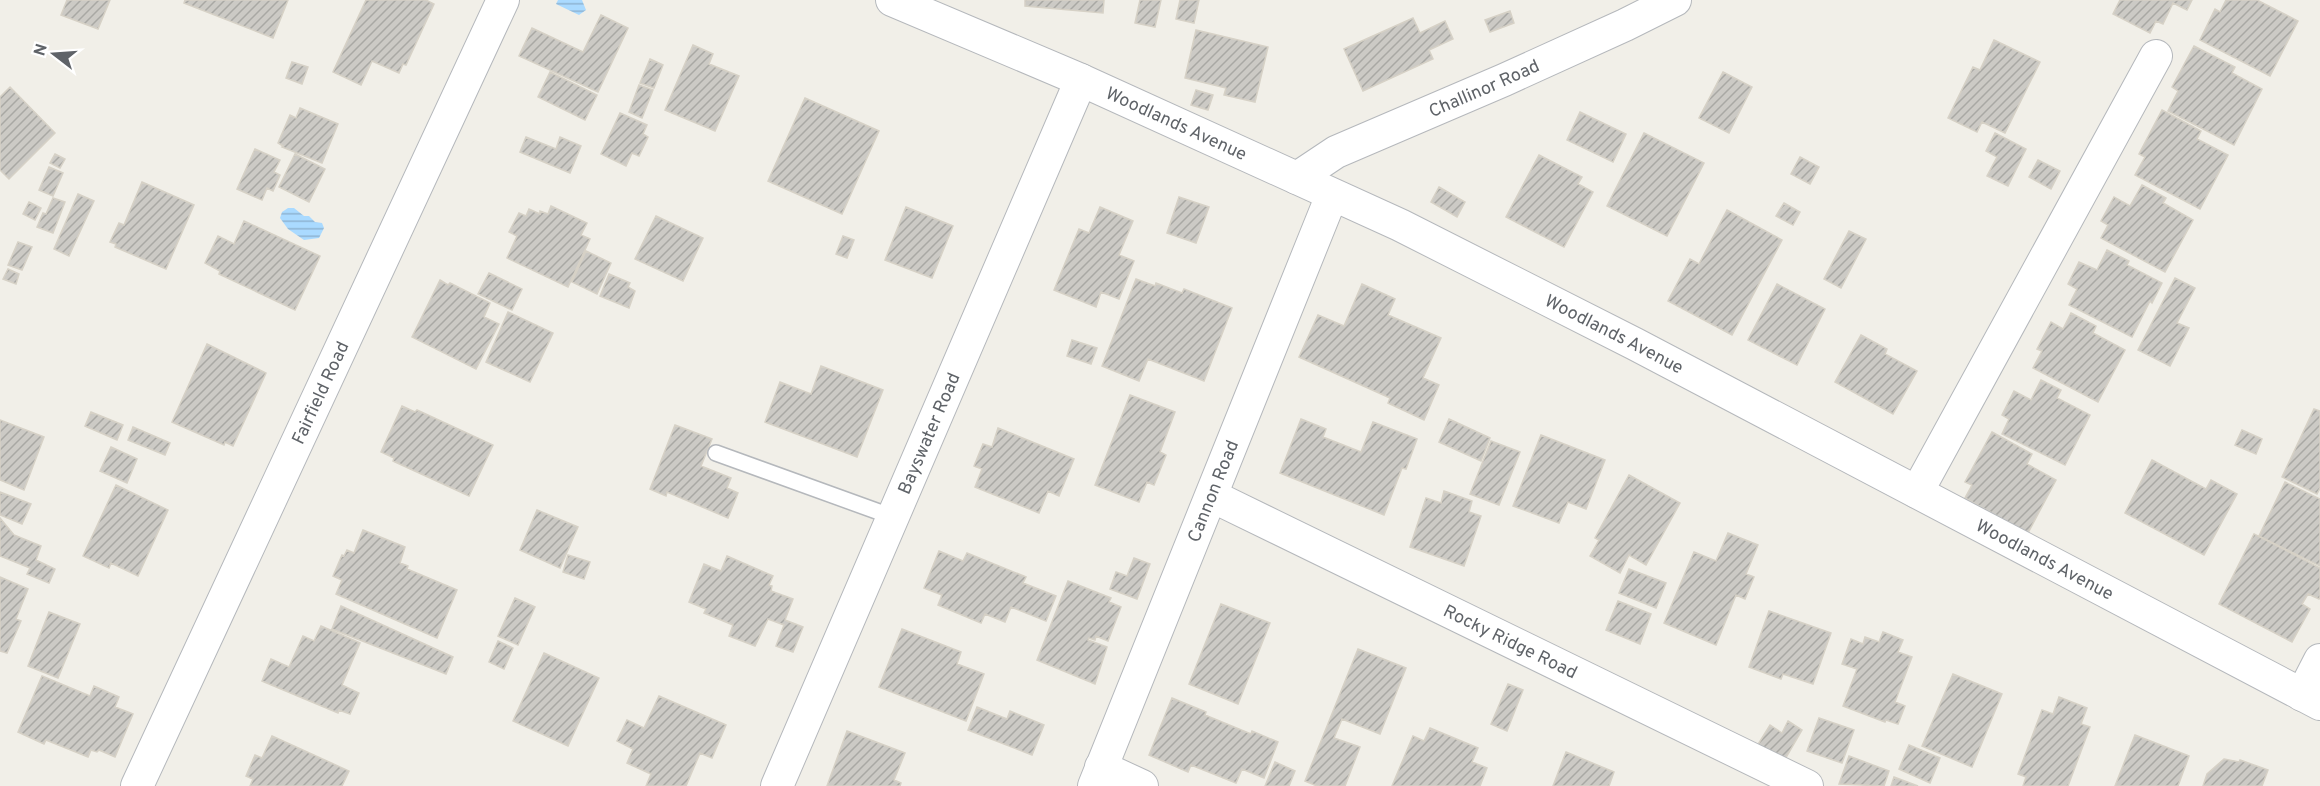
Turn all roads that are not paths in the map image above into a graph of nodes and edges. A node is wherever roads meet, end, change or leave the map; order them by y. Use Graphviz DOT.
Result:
graph roads {
  1 [pos="502,0"];
  2 [pos="891,0"];
  3 [pos="1675,0"];
  4 [pos="2156,56"];
  5 [pos="1081,80"];
  6 [pos="1297,178"];
  7 [pos="1332,195"];
  8 [pos="716,453"];
  9 [pos="1917,492"];
  10 [pos="1212,496"];
  11 [pos="893,517"];
  12 [pos="2320,660"];
  13 [pos="2311,700"];
  14 [pos="1097,777"];
  15 [pos="137,786"];
  16 [pos="777,786"];
  17 [pos="1142,786"];
  18 [pos="1807,786"];
  1 -- 15 [label="street, Fairfield Road"];
  2 -- 5 [label="street, Woodlands Avenue"];
  3 -- 6 [label="street, Challinor Road"];
  4 -- 9 [label="street"];
  5 -- 6 [label="street, Woodlands Avenue"];
  5 -- 11 [label="street, Bayswater Road"];
  6 -- 7 [label="street, Woodlands Avenue"];
  7 -- 9 [label="street, Woodlands Avenue"];
  7 -- 10 [label="street, Cannon Road"];
  8 -- 11 [label="lane"];
  9 -- 13 [label="street, Woodlands Avenue"];
  10 -- 14 [label="street, Cannon Road"];
  10 -- 18 [label="street, Rocky Ridge Road"];
  11 -- 16 [label="street, Bayswater Road"];
  12 -- 13 [label="street"];
  14 -- 17 [label="street"];
}
